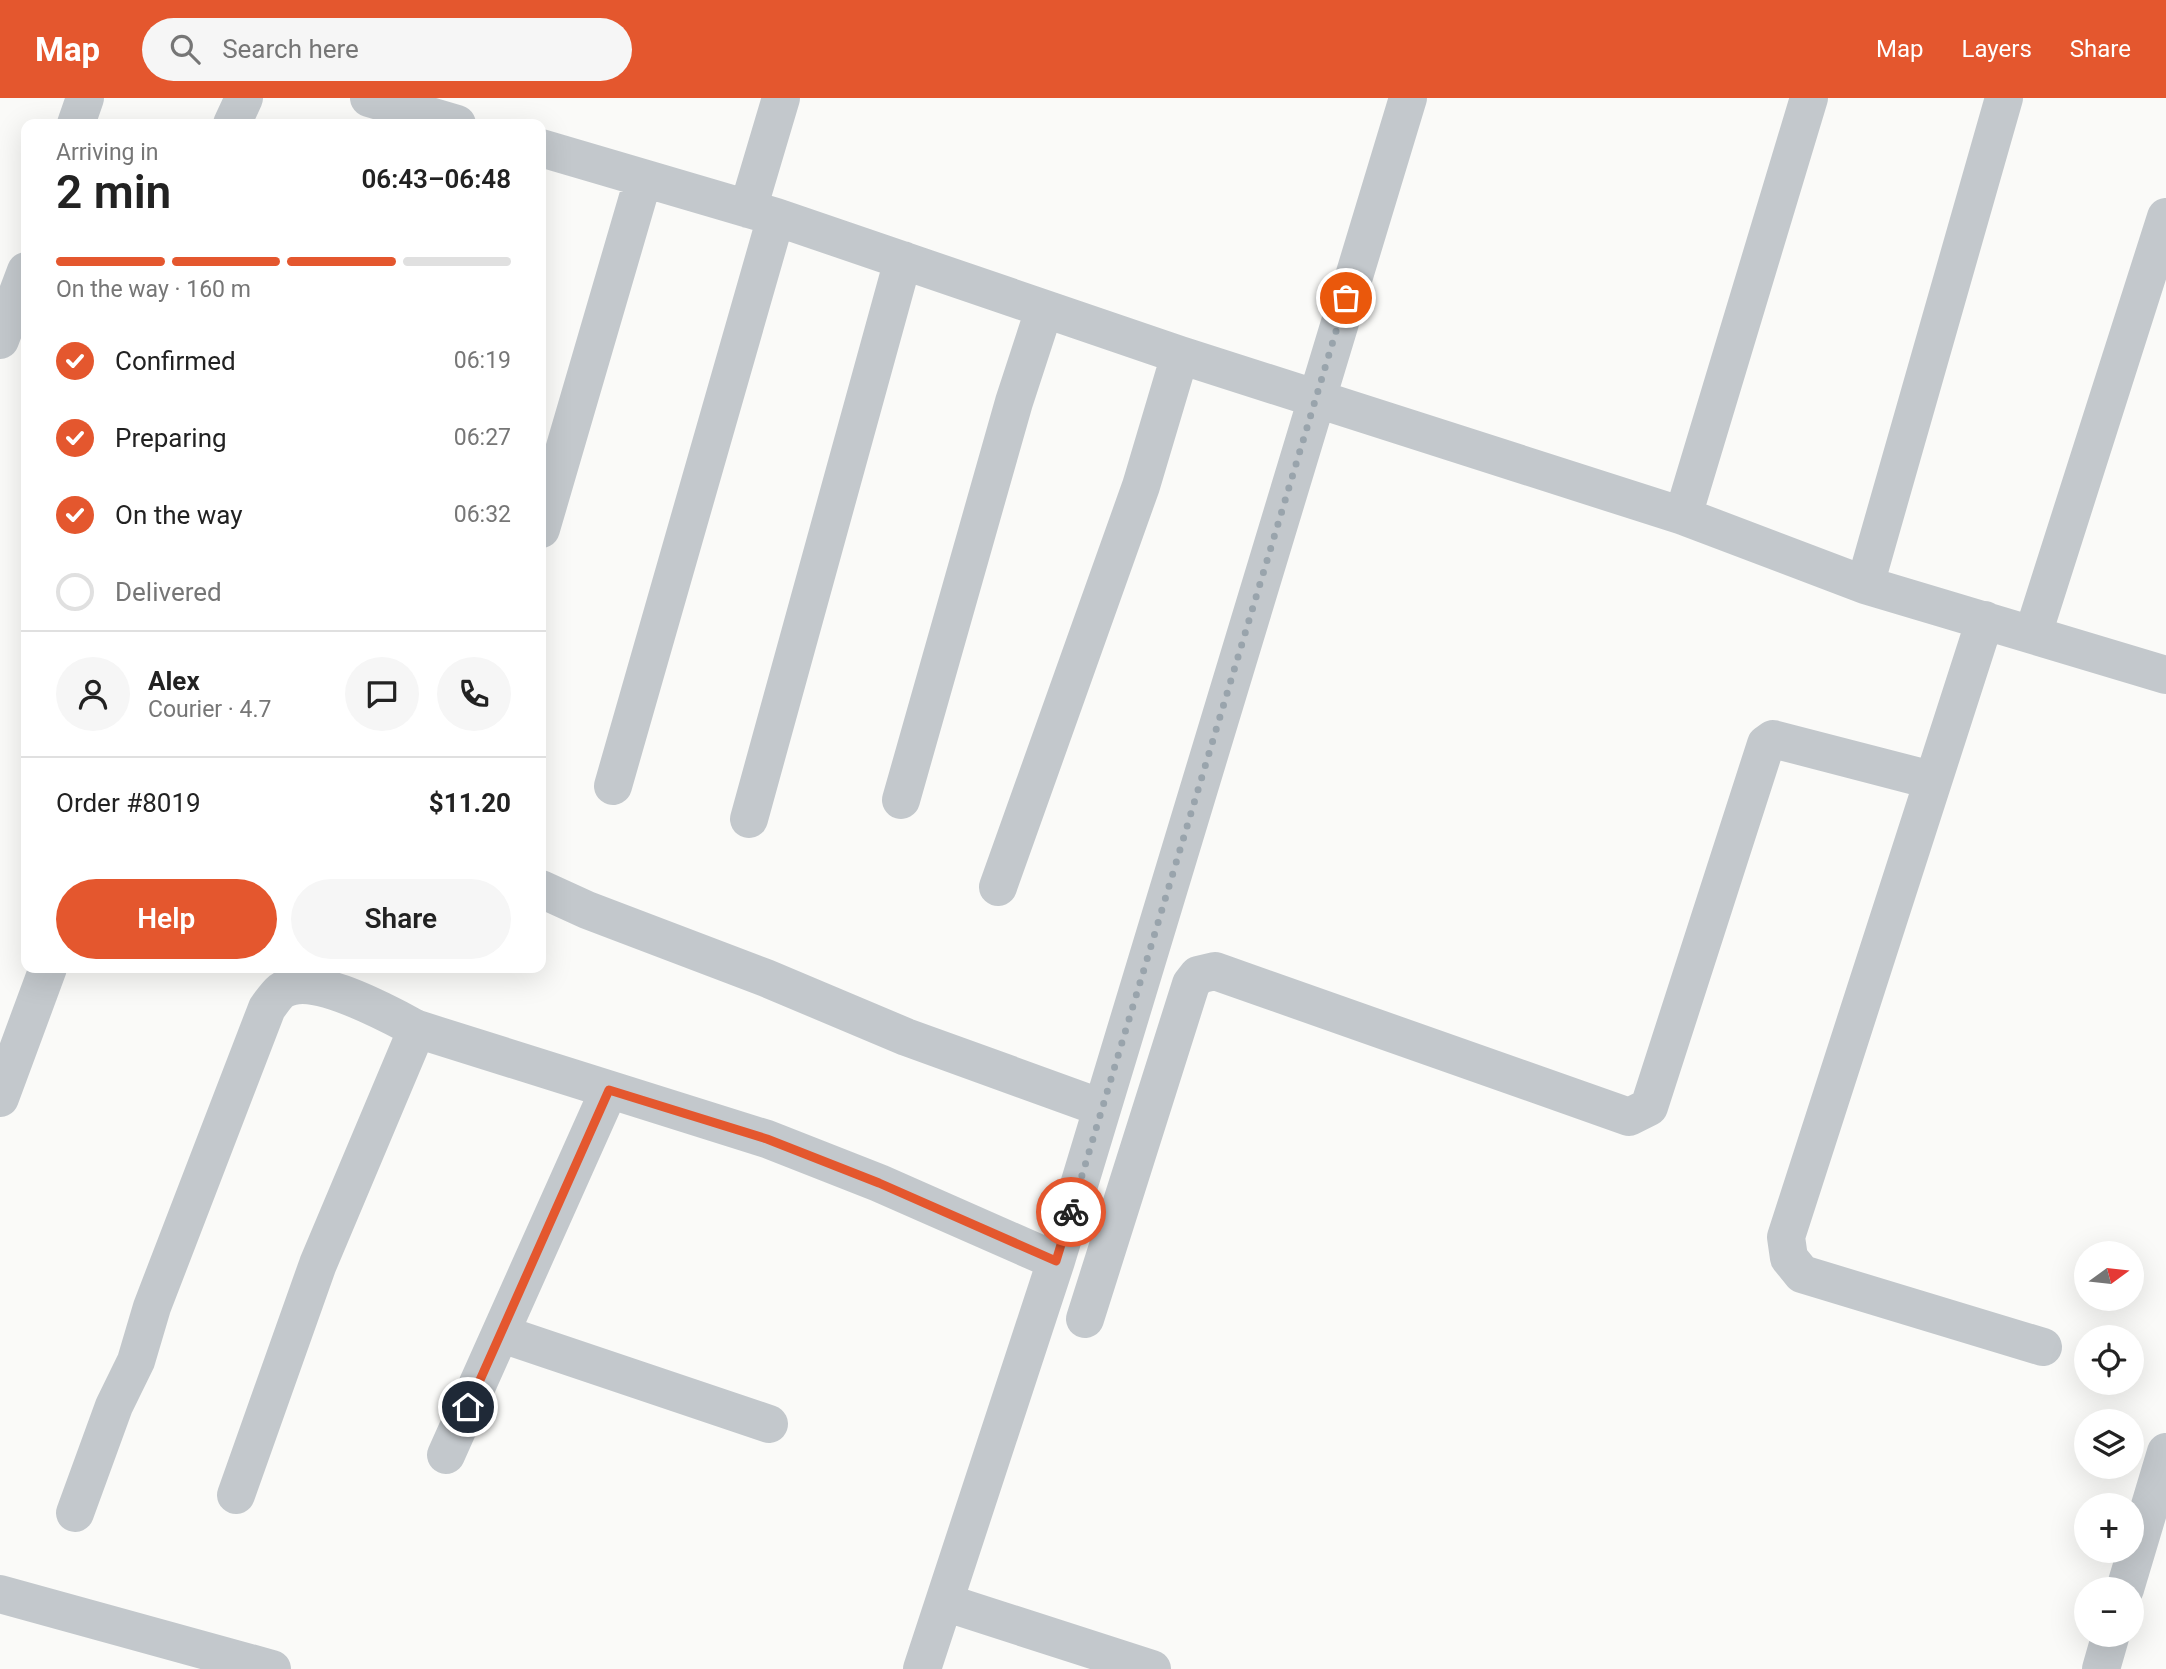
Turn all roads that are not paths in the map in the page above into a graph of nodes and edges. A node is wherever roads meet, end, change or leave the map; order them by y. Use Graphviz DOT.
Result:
graph roads {
  1 [pos="85,98"];
  2 [pos="244,98"];
  3 [pos="781,98"];
  4 [pos="1408,98"];
  5 [pos="1809,98"];
  6 [pos="2004,98"];
  7 [pos="382,110"];
  8 [pos="78,119"];
  9 [pos="234,119"];
  10 [pos="430,119"];
  11 [pos="546,150"];
  12 [pos="643,180"];
  13 [pos="762,213"];
  14 [pos="2166,217"];
  15 [pos="903,260"];
  16 [pos="21,284"];
  17 [pos="1044,310"];
  18 [pos="0,340"];
  19 [pos="1180,355"];
  20 [pos="1315,398"];
  21 [pos="546,511"];
  22 [pos="1683,516"];
  23 [pos="1865,585"];
  24 [pos="1985,620"];
  25 [pos="2033,634"];
  26 [pos="2166,675"];
  27 [pos="1931,780"];
  28 [pos="613,786"];
  29 [pos="901,800"];
  30 [pos="749,819"];
  31 [pos="998,887"];
  32 [pos="546,891"];
  33 [pos="46,973"];
  34 [pos="417,1029"];
  35 [pos="609,1090"];
  36 [pos="0,1098"];
  37 [pos="1102,1108"];
  38 [pos="1056,1261"];
  39 [pos="1085,1319"];
  40 [pos="502,1334"];
  41 [pos="2043,1347"];
  42 [pos="769,1424"];
  43 [pos="2166,1451"];
  44 [pos="446,1455"];
  45 [pos="236,1495"];
  46 [pos="75,1513"];
  47 [pos="2129,1577"];
  48 [pos="0,1594"];
  49 [pos="944,1602"];
  50 [pos="2107,1647"];
  51 [pos="272,1669"];
  52 [pos="922,1669"];
  53 [pos="1152,1669"];
  54 [pos="2101,1669"];
  1 -- 8 [label="street"];
  2 -- 9 [label="street"];
  3 -- 13 [label="street"];
  4 -- 20 [label="street"];
  5 -- 22 [label="street"];
  6 -- 23 [label="street"];
  7 -- 10 [label="street"];
  11 -- 12 [label="street"];
  12 -- 13 [label="street"];
  12 -- 21 [label="street"];
  13 -- 15 [label="street"];
  13 -- 28 [label="street"];
  14 -- 25 [label="street"];
  15 -- 17 [label="street"];
  15 -- 30 [label="street"];
  16 -- 18 [label="street"];
  17 -- 19 [label="street"];
  17 -- 29 [label="street"];
  19 -- 20 [label="street"];
  19 -- 31 [label="street"];
  20 -- 22 [label="street"];
  20 -- 37 [label="street"];
  22 -- 23 [label="street"];
  23 -- 24 [label="street"];
  24 -- 25 [label="street"];
  24 -- 27 [label="street"];
  25 -- 26 [label="street"];
  27 -- 39 [label="street"];
  27 -- 41 [label="street"];
  32 -- 37 [label="street"];
  33 -- 36 [label="street"];
  34 -- 35 [label="street"];
  34 -- 45 [label="street"];
  34 -- 46 [label="street"];
  35 -- 38 [label="street"];
  35 -- 40 [label="street"];
  37 -- 38 [label="street"];
  38 -- 49 [label="street"];
  40 -- 42 [label="street"];
  40 -- 44 [label="street"];
  43 -- 47 [label="street"];
  48 -- 51 [label="street"];
  49 -- 52 [label="street"];
  49 -- 53 [label="street"];
  50 -- 54 [label="street"];
}
